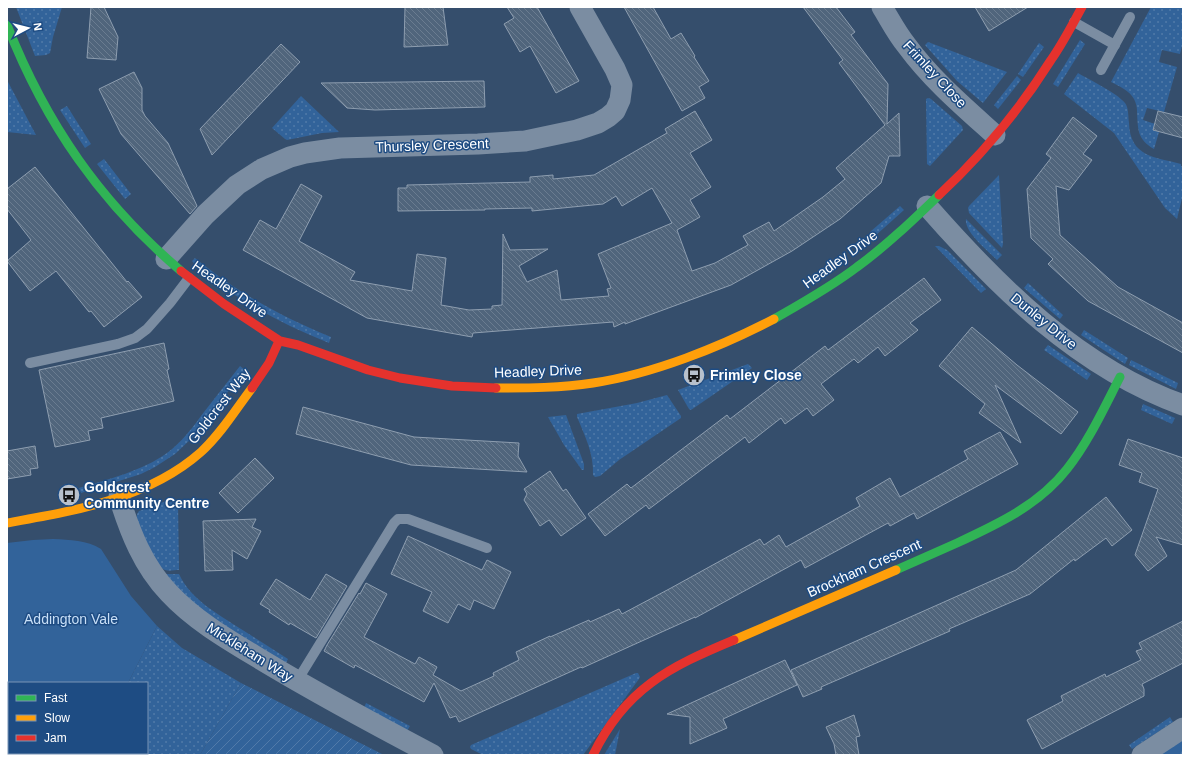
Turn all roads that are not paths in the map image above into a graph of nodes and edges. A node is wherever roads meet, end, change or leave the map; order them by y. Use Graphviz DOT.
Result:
graph roads {
  1 [pos="580,7"];
  2 [pos="882,7"];
  3 [pos="1082,7"];
  4 [pos="1130,17"];
  5 [pos="1074,22"];
  6 [pos="7,25"];
  7 [pos="1115,45"];
  8 [pos="1101,70"];
  9 [pos="995,135"];
  10 [pos="927,206"];
  11 [pos="166,259"];
  12 [pos="189,278"];
  13 [pos="280,341"];
  14 [pos="30,363"];
  15 [pos="1120,377"];
  16 [pos="1183,405"];
  17 [pos="119,497"];
  18 [pos="7,523"];
  19 [pos="487,548"];
  20 [pos="297,682"];
  21 [pos="1183,728"];
  22 [pos="433,755"];
  23 [pos="593,755"];
  24 [pos="1142,755"];
  1 -- 11 [label="street, Thursley Crescent"];
  2 -- 9 [label="street, Frimley Close"];
  3 -- 5 [label="street, Headley Drive"];
  4 -- 7 [label="lane"];
  5 -- 7 [label="lane"];
  5 -- 9 [label="street, Headley Drive"];
  6 -- 11 [label="street, Headley Drive"];
  7 -- 8 [label="lane"];
  9 -- 10 [label="street, Headley Drive"];
  10 -- 13 [label="street, Headley Drive"];
  10 -- 15 [label="street, Dunley Drive"];
  11 -- 12 [label="street, Headley Drive"];
  12 -- 13 [label="street, Headley Drive"];
  12 -- 14 [label="lane"];
  13 -- 17 [label="street, Goldcrest Way"];
  15 -- 16 [label="street, Dunley Drive"];
  15 -- 23 [label="street, Brockham Crescent"];
  17 -- 18 [label="street, Goldcrest Way"];
  17 -- 20 [label="street, Mickleham Way"];
  19 -- 20 [label="lane"];
  20 -- 22 [label="street, Mickleham Way"];
  21 -- 24 [label="street"];
}
